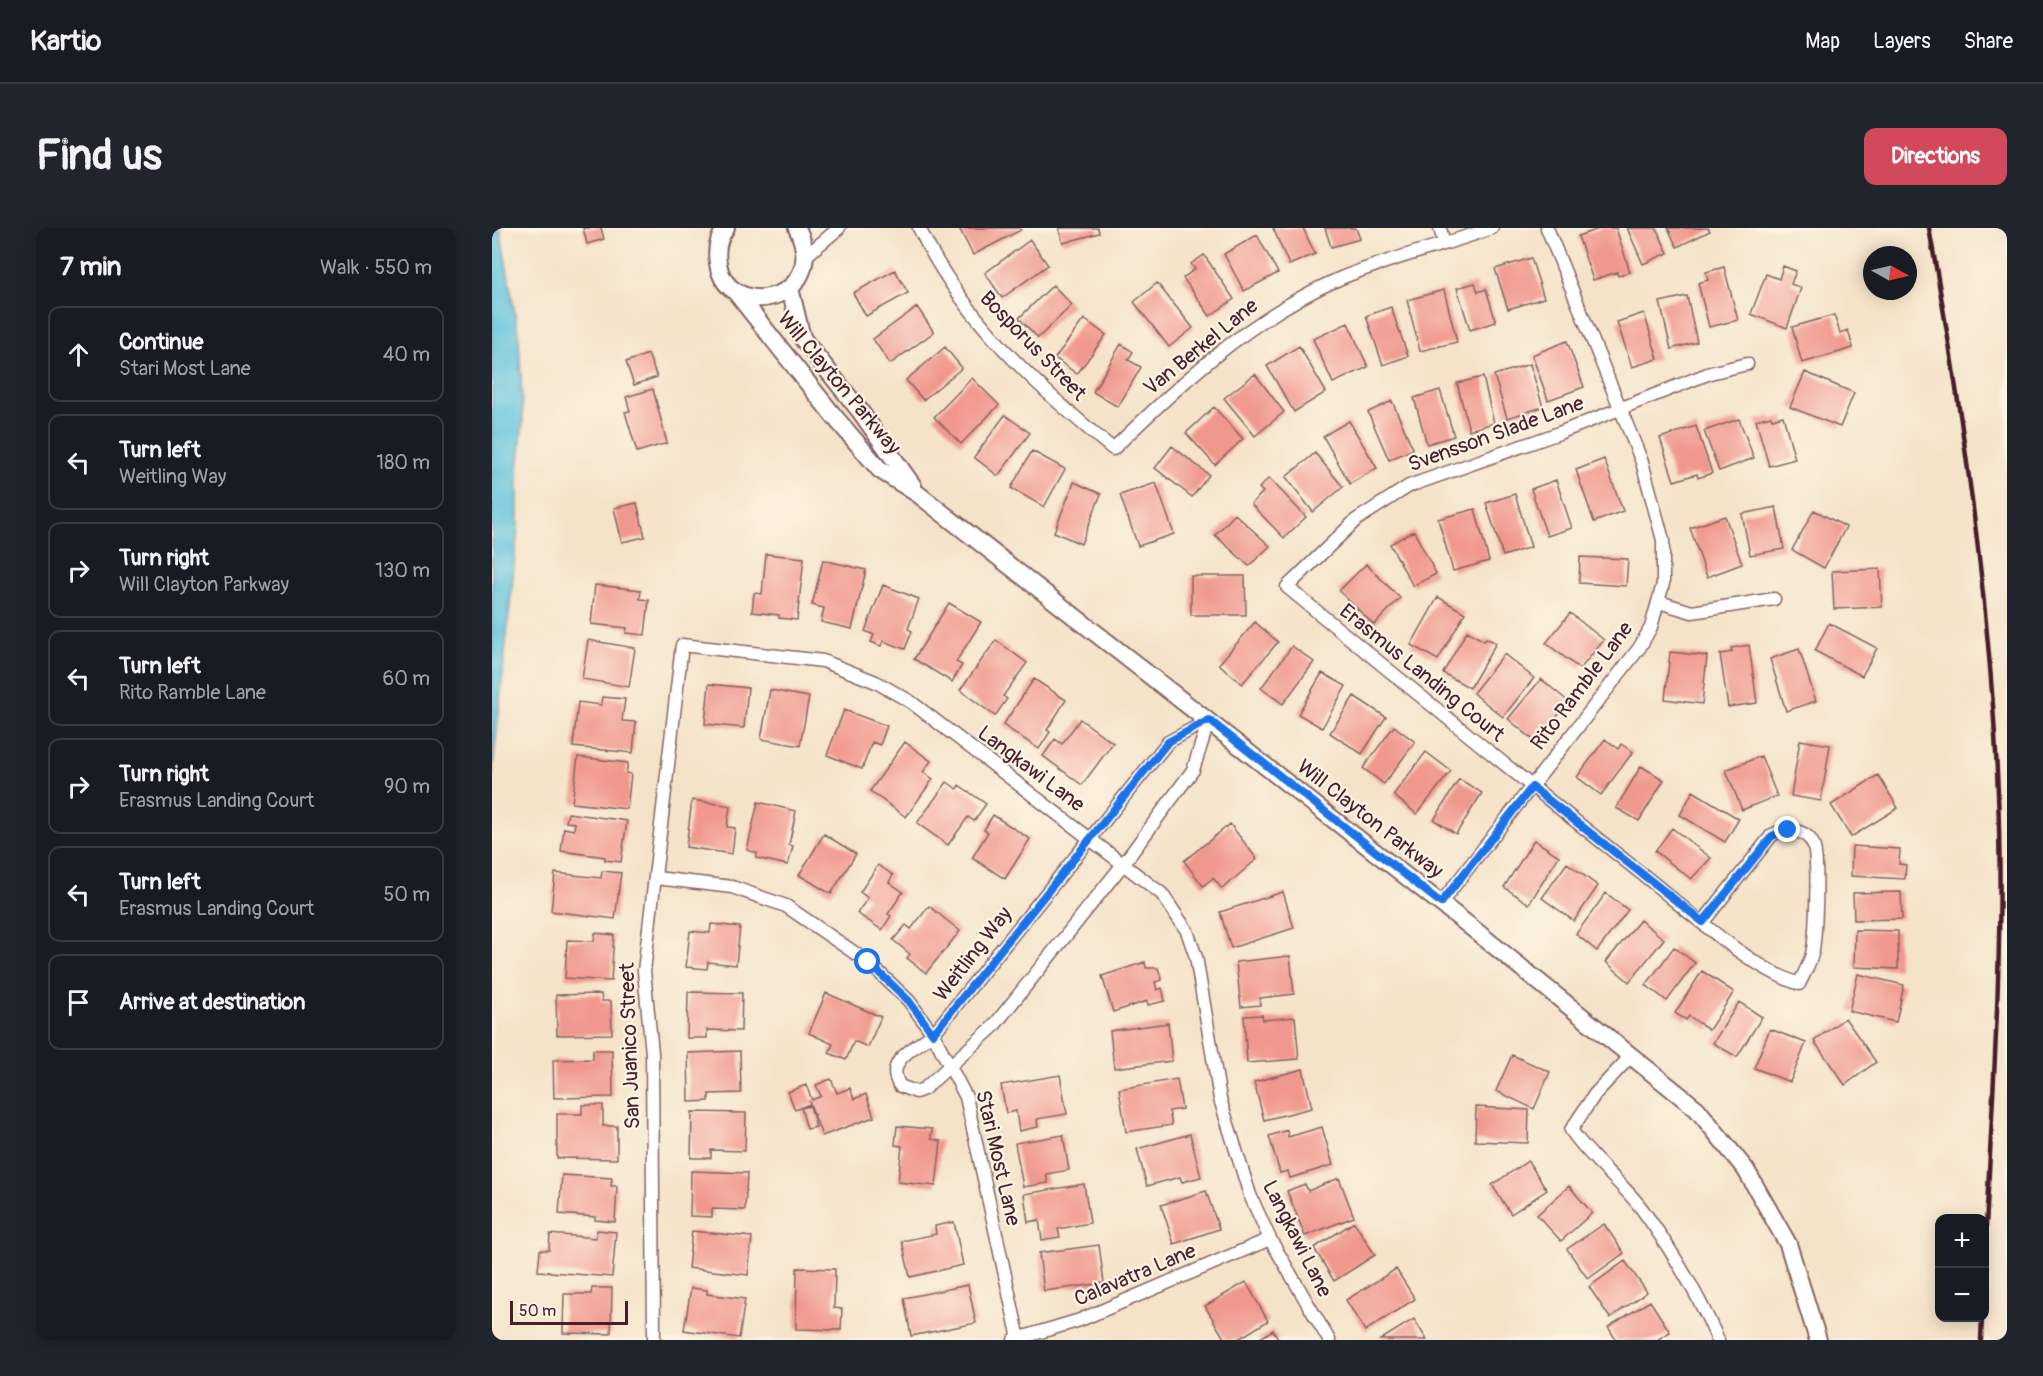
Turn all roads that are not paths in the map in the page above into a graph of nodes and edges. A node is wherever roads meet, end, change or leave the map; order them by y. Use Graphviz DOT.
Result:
graph roads {
  1 [pos="798,228"];
  2 [pos="839,228"];
  3 [pos="919,228"];
  4 [pos="1440,228"];
  5 [pos="1492,228"];
  6 [pos="1547,228"];
  7 [pos="725,229"];
  8 [pos="1444,243"];
  9 [pos="806,256"];
  10 [pos="790,288"];
  11 [pos="734,290"];
  12 [pos="1747,364"];
  13 [pos="1621,409"];
  14 [pos="1113,449"];
  15 [pos="918,494"];
  16 [pos="1287,587"];
  17 [pos="1774,599"];
  18 [pos="1659,602"];
  19 [pos="682,645"];
  20 [pos="1209,720"];
  21 [pos="1532,787"];
  22 [pos="1090,837"];
  23 [pos="1124,863"];
  24 [pos="656,878"];
  25 [pos="1441,903"];
  26 [pos="1703,922"];
  27 [pos="933,1034"];
  28 [pos="1630,1057"];
  29 [pos="951,1066"];
  30 [pos="1270,1239"];
  31 [pos="1016,1339"];
  32 [pos="654,1340"];
  33 [pos="1329,1340"];
  34 [pos="1718,1340"];
  35 [pos="1818,1340"];
  1 -- 9 [label="street"];
  2 -- 9 [label="street"];
  3 -- 14 [label="street, Bosporus Street"];
  4 -- 8 [label="street"];
  5 -- 8 [label="street, Van Berkel Lane"];
  6 -- 13 [label="street, Rito Ramble Lane"];
  7 -- 11 [label="street, Will Clayton Parkway"];
  8 -- 14 [label="street, Van Berkel Lane"];
  9 -- 10 [label="street"];
  10 -- 11 [label="street"];
  10 -- 15 [label="street, Will Clayton Parkway"];
  11 -- 15 [label="street, Will Clayton Parkway"];
  12 -- 13 [label="street, Svensson Slade Lane"];
  13 -- 16 [label="street, Svensson Slade Lane"];
  13 -- 18 [label="street, Rito Ramble Lane"];
  15 -- 20 [label="street, Will Clayton Parkway"];
  16 -- 21 [label="street, Erasmus Landing Court"];
  17 -- 18 [label="street"];
  18 -- 21 [label="street, Rito Ramble Lane"];
  19 -- 22 [label="street, Langkawi Lane"];
  19 -- 24 [label="street, San Juanico Street"];
  20 -- 22 [label="street, Weitling Way"];
  20 -- 23 [label="street, Weitling Way"];
  20 -- 25 [label="street, Will Clayton Parkway"];
  21 -- 25 [label="street, Rito Ramble Lane"];
  21 -- 26 [label="street, Erasmus Landing Court"];
  22 -- 23 [label="street, Langkawi Lane"];
  22 -- 27 [label="street, Weitling Way"];
  23 -- 29 [label="street, Weitling Way"];
  23 -- 30 [label="street, Langkawi Lane"];
  24 -- 27 [label="street, Stari Most Lane"];
  24 -- 32 [label="street, San Juanico Street"];
  25 -- 28 [label="street, Will Clayton Parkway"];
  26 -- 26 [label="street, Erasmus Landing Court"];
  27 -- 29 [label="street, Stari Most Lane"];
  27 -- 29 [label="street, Weitling Way"];
  28 -- 34 [label="street"];
  28 -- 35 [label="street, Will Clayton Parkway"];
  29 -- 31 [label="street, Stari Most Lane"];
  30 -- 31 [label="street, Calavatra Lane"];
  30 -- 33 [label="street, Langkawi Lane"];
}
